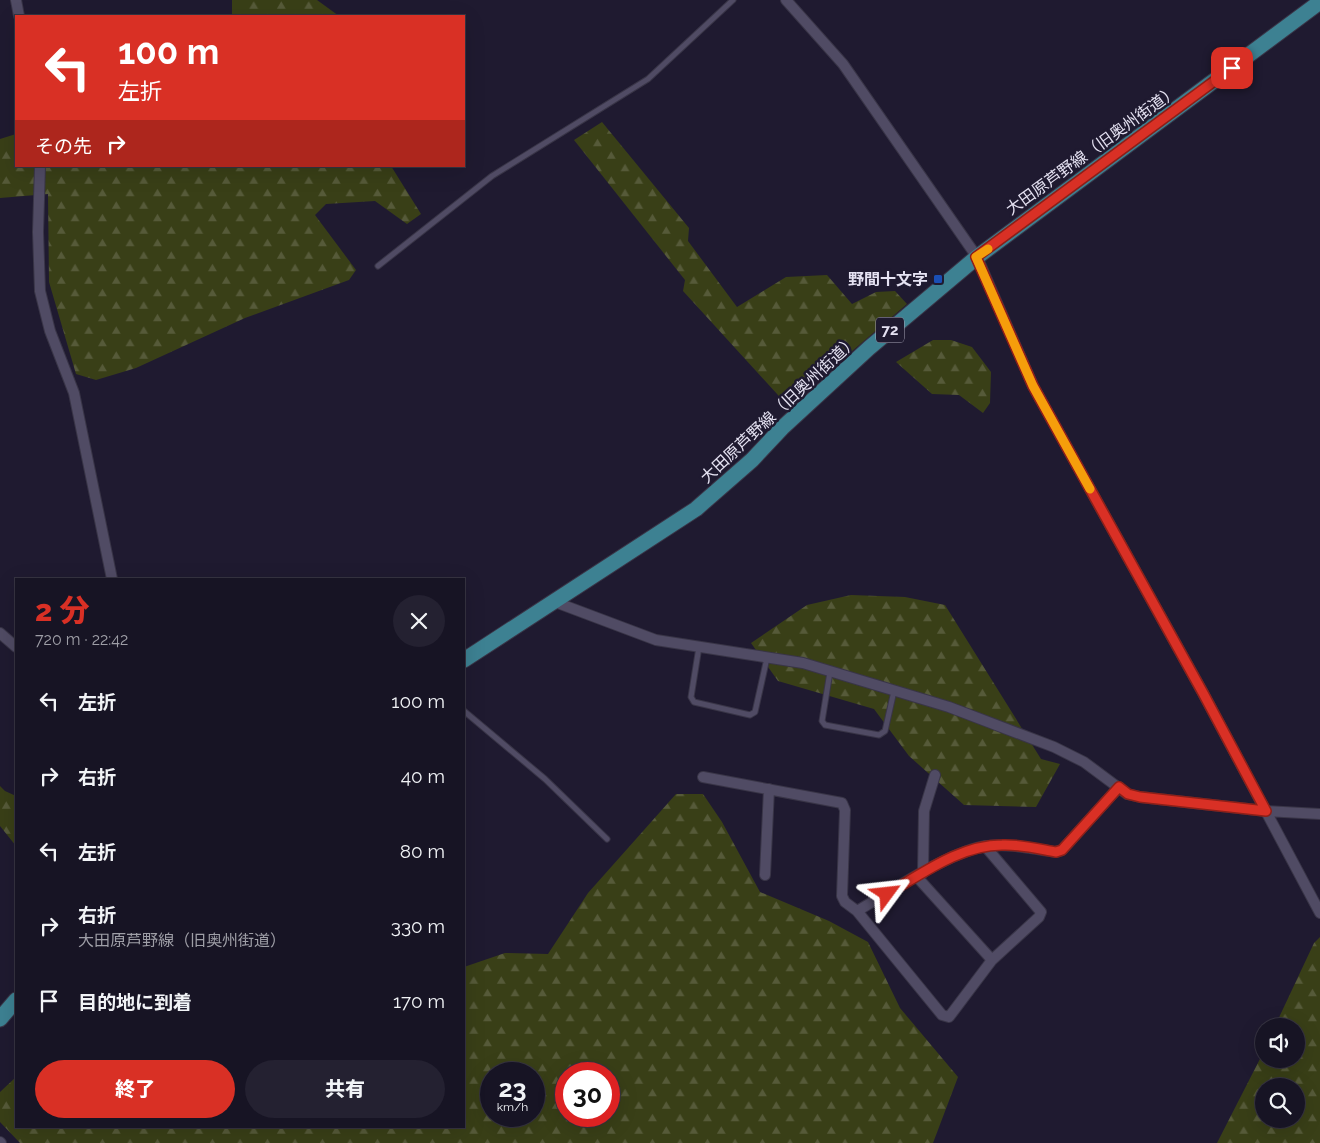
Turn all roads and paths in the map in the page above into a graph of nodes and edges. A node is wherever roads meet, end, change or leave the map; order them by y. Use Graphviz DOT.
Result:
graph roads {
  1 [pos="16,0"];
  2 [pos="734,0"];
  3 [pos="786,0"];
  4 [pos="1320,2"];
  5 [pos="19,15"];
  6 [pos="40,167"];
  7 [pos="976,257"];
  8 [pos="378,266"];
  9 [pos="112,578"];
  10 [pos="555,602"];
  11 [pos="0,634"];
  12 [pos="15,647"];
  13 [pos="699,647"];
  14 [pos="767,657"];
  15 [pos="465,659"];
  16 [pos="830,672"];
  17 [pos="894,690"];
  18 [pos="465,713"];
  19 [pos="935,775"];
  20 [pos="703,778"];
  21 [pos="1119,787"];
  22 [pos="769,789"];
  23 [pos="1266,811"];
  24 [pos="1320,814"];
  25 [pos="607,839"];
  26 [pos="985,846"];
  27 [pos="765,875"];
  28 [pos="920,875"];
  29 [pos="857,911"];
  30 [pos="1320,913"];
  31 [pos="992,960"];
  32 [pos="15,1001"];
  33 [pos="0,1018"];
  1 -- 5 [label="street"];
  2 -- 8 [label="lane"];
  3 -- 7 [label="street"];
  4 -- 7 [label="main road, 大田原芦野線（旧奥州街道） / 72"];
  6 -- 9 [label="street"];
  7 -- 10 [label="main road, 大田原芦野線（旧奥州街道） / 72"];
  7 -- 23 [label="street"];
  10 -- 13 [label="street"];
  10 -- 15 [label="main road, 大田原芦野線（旧奥州街道） / 72"];
  11 -- 12 [label="street"];
  13 -- 14 [label="street"];
  13 -- 14 [label="lane"];
  14 -- 16 [label="street"];
  16 -- 17 [label="street"];
  16 -- 17 [label="lane"];
  17 -- 21 [label="street"];
  18 -- 25 [label="lane"];
  19 -- 28 [label="street"];
  20 -- 22 [label="street"];
  21 -- 23 [label="street"];
  21 -- 26 [label="street"];
  22 -- 27 [label="street"];
  22 -- 29 [label="street"];
  23 -- 24 [label="street"];
  23 -- 30 [label="street"];
  26 -- 28 [label="street"];
  26 -- 31 [label="street"];
  28 -- 29 [label="street"];
  28 -- 31 [label="street"];
  29 -- 31 [label="street"];
  32 -- 33 [label="main road"];
}
